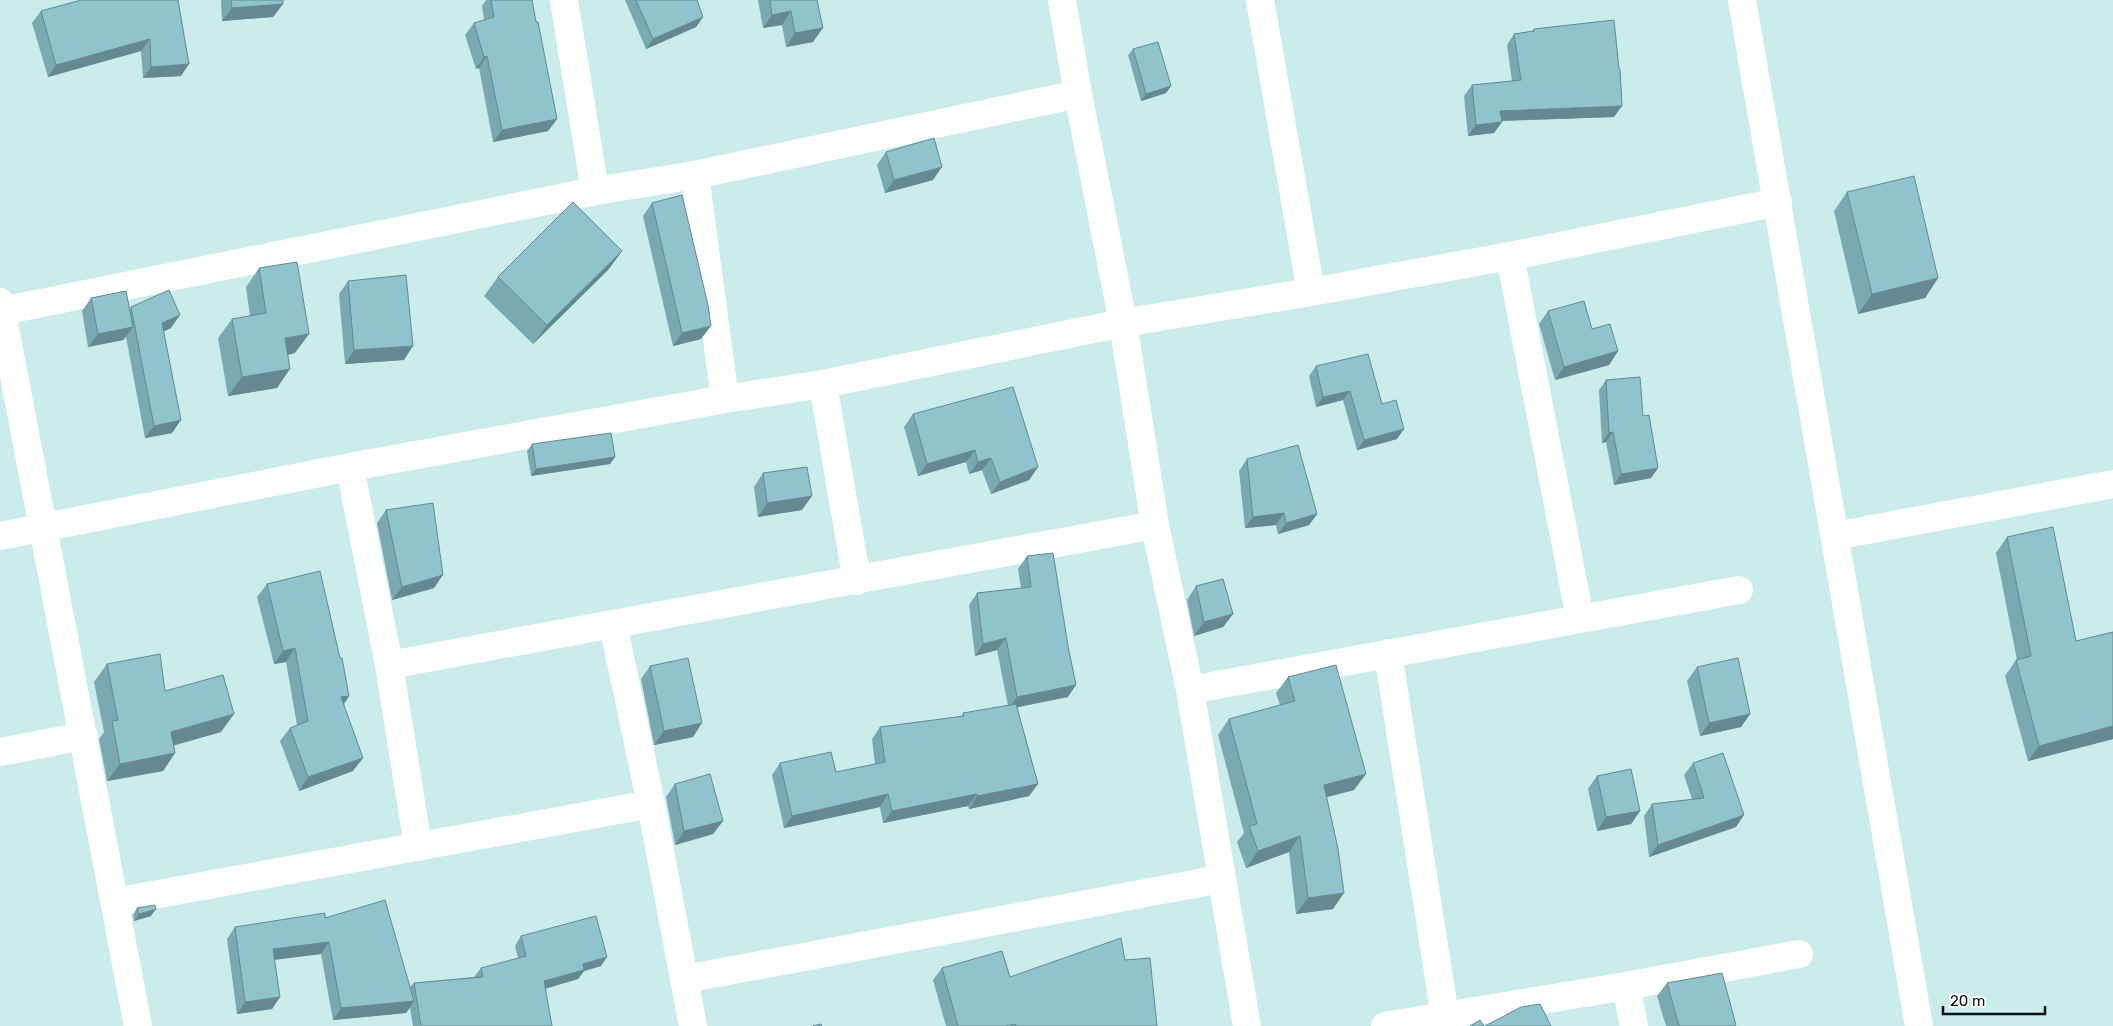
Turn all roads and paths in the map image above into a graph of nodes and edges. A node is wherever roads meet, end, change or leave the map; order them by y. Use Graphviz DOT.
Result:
graph roads {
  1 [pos="564,0"];
  2 [pos="1062,0"];
  3 [pos="1260,0"];
  4 [pos="1742,0"];
  5 [pos="1078,94"];
  6 [pos="695,175"];
  7 [pos="595,191"];
  8 [pos="1778,202"];
  9 [pos="1510,256"];
  10 [pos="1311,292"];
  11 [pos="1,306"];
  12 [pos="1123,323"];
  13 [pos="823,384"];
  14 [pos="725,400"];
  15 [pos="350,468"];
  16 [pos="2113,484"];
  17 [pos="1156,525"];
  18 [pos="44,528"];
  19 [pos="0,536"];
  20 [pos="1835,536"];
  21 [pos="857,581"];
  22 [pos="1739,590"];
  23 [pos="1580,618"];
  24 [pos="613,624"];
  25 [pos="1388,653"];
  26 [pos="388,665"];
  27 [pos="1190,690"];
  28 [pos="84,736"];
  29 [pos="0,752"];
  30 [pos="651,804"];
  31 [pos="418,846"];
  32 [pos="1221,879"];
  33 [pos="115,902"];
  34 [pos="1799,954"];
  35 [pos="685,979"];
  36 [pos="1626,986"];
  37 [pos="1445,1016"];
  38 [pos="138,1026"];
  39 [pos="693,1026"];
  40 [pos="1246,1026"];
  41 [pos="1385,1026"];
  42 [pos="1634,1026"];
  43 [pos="1919,1026"];
  1 -- 7 [label="street"];
  2 -- 5 [label="street"];
  3 -- 10 [label="street"];
  4 -- 8 [label="street"];
  5 -- 6 [label="street"];
  5 -- 12 [label="street"];
  6 -- 7 [label="street"];
  6 -- 14 [label="street"];
  7 -- 11 [label="street"];
  8 -- 9 [label="street"];
  8 -- 20 [label="street"];
  9 -- 10 [label="street"];
  9 -- 23 [label="street"];
  10 -- 12 [label="street"];
  11 -- 18 [label="street"];
  12 -- 13 [label="street"];
  12 -- 17 [label="street"];
  13 -- 14 [label="street"];
  13 -- 21 [label="street"];
  14 -- 15 [label="street"];
  15 -- 18 [label="street"];
  15 -- 26 [label="street"];
  16 -- 20 [label="street"];
  17 -- 21 [label="street"];
  17 -- 27 [label="street"];
  18 -- 19 [label="street"];
  18 -- 28 [label="street"];
  20 -- 43 [label="street"];
  21 -- 24 [label="street"];
  22 -- 23 [label="street"];
  23 -- 25 [label="street"];
  24 -- 26 [label="street"];
  24 -- 30 [label="street"];
  25 -- 27 [label="street"];
  25 -- 37 [label="street"];
  26 -- 31 [label="street"];
  27 -- 32 [label="street"];
  28 -- 29 [label="street"];
  28 -- 33 [label="street"];
  30 -- 31 [label="street"];
  30 -- 35 [label="street"];
  31 -- 33 [label="street"];
  32 -- 35 [label="street"];
  32 -- 40 [label="street"];
  33 -- 38 [label="street"];
  34 -- 36 [label="street"];
  35 -- 39 [label="street"];
  36 -- 37 [label="street"];
  36 -- 42 [label="street"];
  37 -- 41 [label="street"];
}
